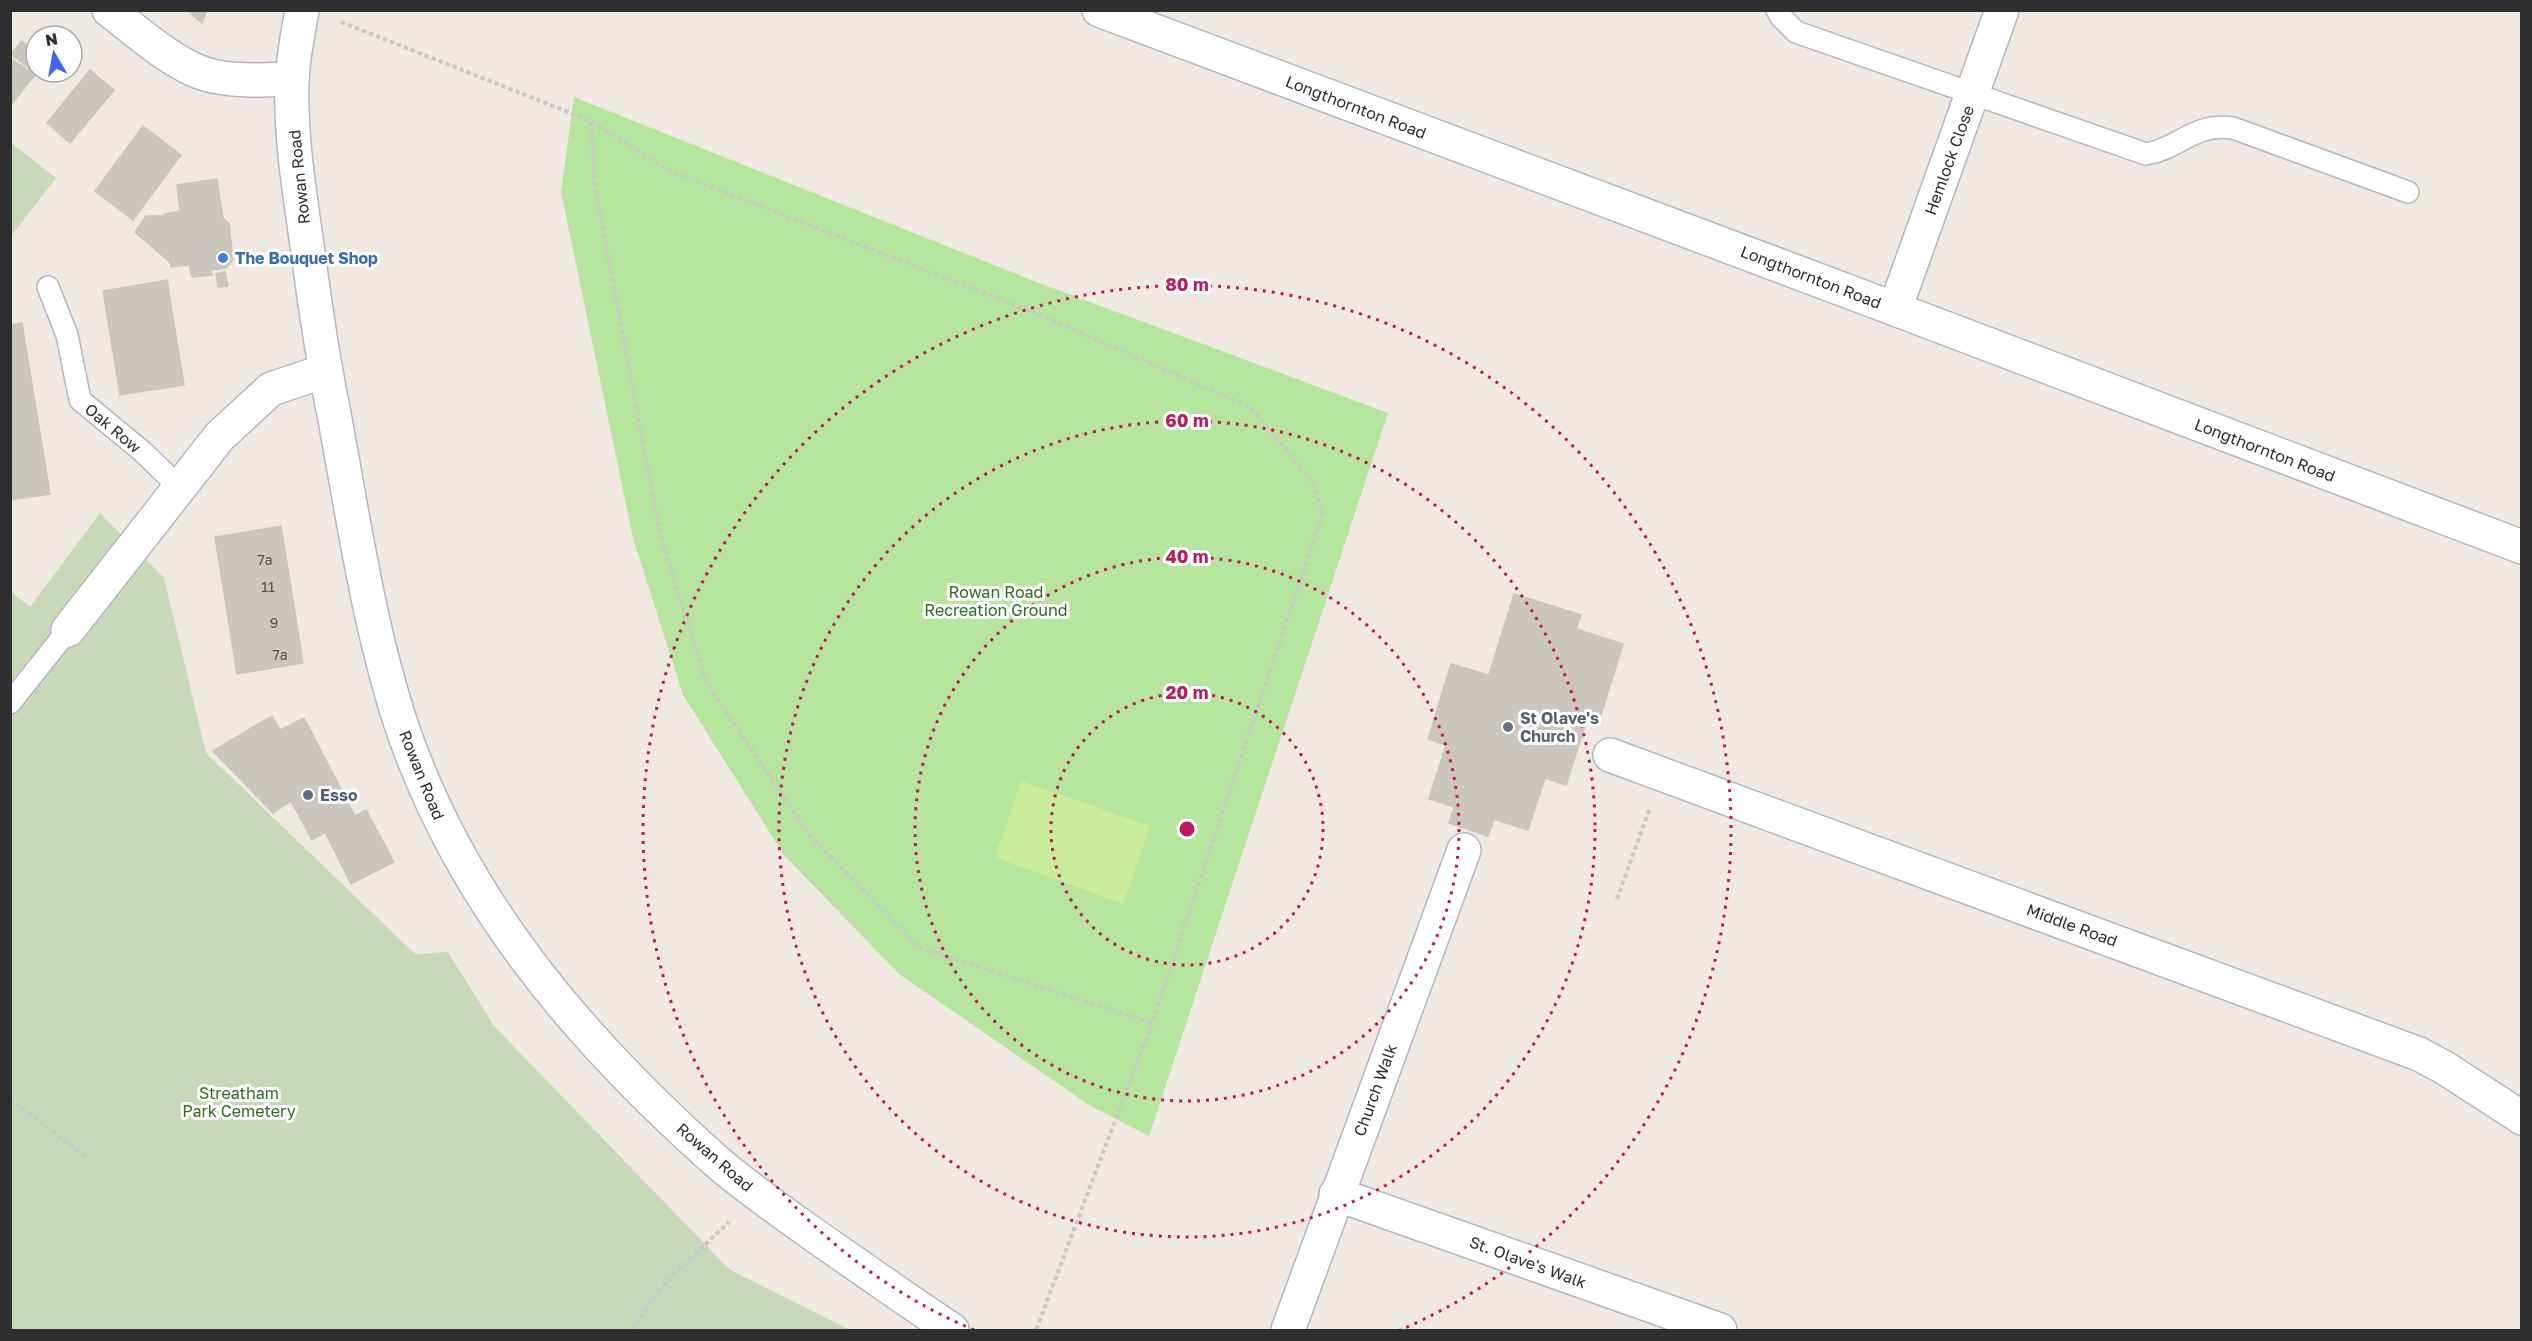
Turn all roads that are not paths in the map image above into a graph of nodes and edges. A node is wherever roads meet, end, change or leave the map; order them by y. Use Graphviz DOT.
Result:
graph roads {
  1 [pos="109,10"];
  2 [pos="1099,10"];
  3 [pos="1777,10"];
  4 [pos="2002,10"];
  5 [pos="317,14"];
  6 [pos="292,79"];
  7 [pos="1972,93"];
  8 [pos="2408,192"];
  9 [pos="48,287"];
  10 [pos="1895,309"];
  11 [pos="325,371"];
  12 [pos="180,488"];
  13 [pos="2522,547"];
  14 [pos="68,630"];
  15 [pos="11,702"];
  16 [pos="1610,755"];
  17 [pos="1464,850"];
  18 [pos="2522,1118"];
  19 [pos="1336,1194"];
  20 [pos="952,1330"];
  21 [pos="1287,1330"];
  22 [pos="1720,1330"];
  1 -- 6 [label="street"];
  2 -- 10 [label="street, Longthornton Road"];
  3 -- 7 [label="lane"];
  4 -- 7 [label="street, Hemlock Close"];
  5 -- 6 [label="street, Rowan Road"];
  6 -- 11 [label="street, Rowan Road"];
  7 -- 8 [label="lane"];
  7 -- 10 [label="street, Hemlock Close"];
  9 -- 12 [label="lane, Oak Row"];
  10 -- 13 [label="street, Longthornton Road"];
  11 -- 12 [label="street"];
  11 -- 20 [label="street, Rowan Road"];
  12 -- 14 [label="street"];
  14 -- 15 [label="lane"];
  16 -- 18 [label="street, Middle Road"];
  17 -- 19 [label="street, Church Walk"];
  19 -- 21 [label="street, Church Walk"];
  19 -- 22 [label="street, St. Olave's Walk"];
}
